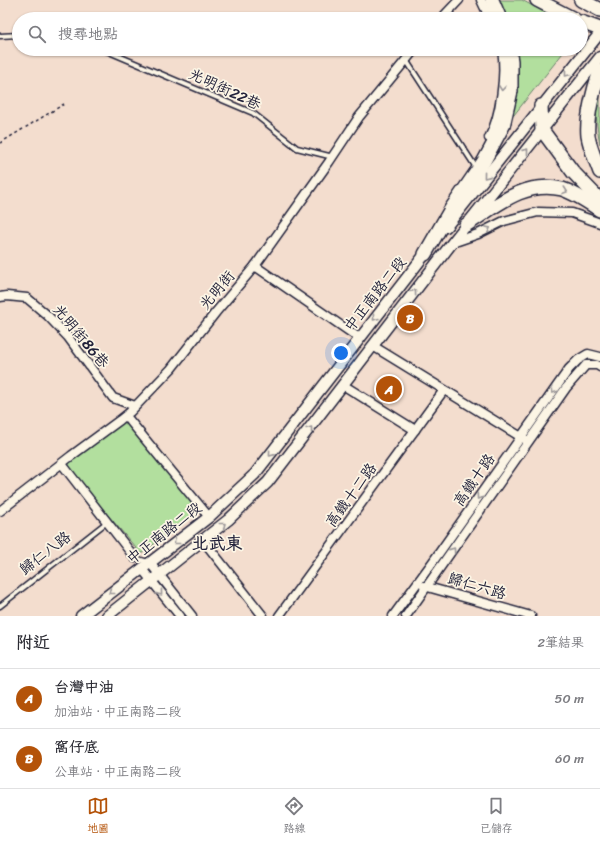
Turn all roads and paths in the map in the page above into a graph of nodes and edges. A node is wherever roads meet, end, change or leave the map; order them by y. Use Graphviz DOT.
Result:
graph roads {
  1 [pos="459,0"];
  2 [pos="481,0"];
  3 [pos="492,0"];
  4 [pos="537,0"];
  5 [pos="581,0"];
  6 [pos="600,10"];
  7 [pos="448,12"];
  8 [pos="487,12"];
  9 [pos="497,12"];
  10 [pos="560,12"];
  11 [pos="588,25"];
  12 [pos="600,29"];
  13 [pos="600,33"];
  14 [pos="12,35"];
  15 [pos="0,36"];
  16 [pos="588,48"];
  17 [pos="119,56"];
  18 [pos="409,56"];
  19 [pos="503,56"];
  20 [pos="510,56"];
  21 [pos="581,56"];
  22 [pos="600,57"];
  23 [pos="405,60"];
  24 [pos="600,71"];
  25 [pos="64,104"];
  26 [pos="541,106"];
  27 [pos="542,130"];
  28 [pos="0,143"];
  29 [pos="333,157"];
  30 [pos="475,166"];
  31 [pos="600,172"];
  32 [pos="470,182"];
  33 [pos="600,200"];
  34 [pos="600,210"];
  35 [pos="600,223"];
  36 [pos="466,225"];
  37 [pos="452,243"];
  38 [pos="425,254"];
  39 [pos="255,266"];
  40 [pos="0,297"];
  41 [pos="359,338"];
  42 [pos="373,346"];
  43 [pos="600,357"];
  44 [pos="600,367"];
  45 [pos="343,385"];
  46 [pos="444,390"];
  47 [pos="135,406"];
  48 [pos="126,416"];
  49 [pos="415,430"];
  50 [pos="522,436"];
  51 [pos="529,442"];
  52 [pos="62,464"];
  53 [pos="0,512"];
  54 [pos="209,517"];
  55 [pos="107,522"];
  56 [pos="202,540"];
  57 [pos="135,558"];
  58 [pos="146,566"];
  59 [pos="155,578"];
  60 [pos="416,585"];
  61 [pos="428,587"];
  62 [pos="0,606"];
  63 [pos="81,616"];
  64 [pos="107,616"];
  65 [pos="180,616"];
  66 [pos="192,616"];
  67 [pos="263,616"];
  68 [pos="279,616"];
  69 [pos="393,616"];
  70 [pos="406,616"];
  71 [pos="531,616"];
  1 -- 7 [label="street"];
  2 -- 8 [label="street"];
  3 -- 9 [label="highway"];
  4 -- 10 [label="highway"];
  5 -- 6 [label="highway"];
  11 -- 12 [label="highway"];
  13 -- 16 [label="street, 中正南路二段, one-way"];
  14 -- 15 [label="lane"];
  17 -- 29 [label="lane, 光明街22巷"];
  18 -- 23 [label="street, 光明街"];
  19 -- 30 [label="street, one-way"];
  20 -- 32 [label="highway"];
  21 -- 26 [label="street, 中正南路二段, one-way"];
  22 -- 27 [label="street, 中正南路二段"];
  23 -- 29 [label="street, 光明街"];
  23 -- 30 [label="lane"];
  24 -- 31 [label="highway"];
  25 -- 28 [label="path"];
  26 -- 27 [label="highway"];
  26 -- 38 [label="street, 中正南路二段, one-way"];
  27 -- 33 [label="highway"];
  36 -- 27 [label="street, 中正南路二段, one-way"];
  29 -- 39 [label="street, 光明街"];
  30 -- 32 [label="street"];
  32 -- 38 [label="highway"];
  36 -- 34 [label="highway, one-way"];
  37 -- 35 [label="street, one-way"];
  36 -- 37 [label="street, 中正南路二段"];
  42 -- 37 [label="street, 中正南路二段, one-way"];
  38 -- 41 [label="street, 中正南路二段, one-way"];
  39 -- 41 [label="street"];
  39 -- 47 [label="street, 光明街"];
  40 -- 47 [label="street, 光明街86巷"];
  41 -- 54 [label="street, 中正南路二段, one-way"];
  42 -- 45 [label="street, 中正南路二段"];
  42 -- 46 [label="street"];
  43 -- 50 [label="street, 高鐵十路, one-way"];
  44 -- 51 [label="street, 高鐵十路"];
  45 -- 49 [label="street"];
  56 -- 45 [label="street, 中正南路二段, one-way"];
  46 -- 49 [label="street, 高鐵十二路"];
  46 -- 50 [label="street"];
  47 -- 48 [label="street, 光明街"];
  48 -- 52 [label="street, 光明街"];
  48 -- 54 [label="street"];
  49 -- 68 [label="street, 高鐵十二路"];
  50 -- 51 [label="street"];
  50 -- 60 [label="street, 高鐵十路, one-way"];
  61 -- 51 [label="street, 高鐵十路, one-way"];
  52 -- 53 [label="street, 光明街"];
  52 -- 55 [label="street"];
  54 -- 58 [label="street, 中正南路二段, one-way"];
  55 -- 57 [label="street"];
  55 -- 62 [label="lane, 歸仁八路"];
  56 -- 59 [label="street, 中正南路二段"];
  56 -- 67 [label="street"];
  57 -- 58 [label="lane"];
  57 -- 58 [label="lane"];
  58 -- 59 [label="street"];
  58 -- 63 [label="street, 中正南路二段, one-way"];
  59 -- 64 [label="street, 中正南路二段"];
  59 -- 65 [label="street, one-way"];
  59 -- 66 [label="street"];
  60 -- 61 [label="street, 歸仁六路"];
  60 -- 69 [label="street, 高鐵十路"];
  61 -- 70 [label="street, 高鐵十路"];
  61 -- 71 [label="street, 歸仁六路"];
}
